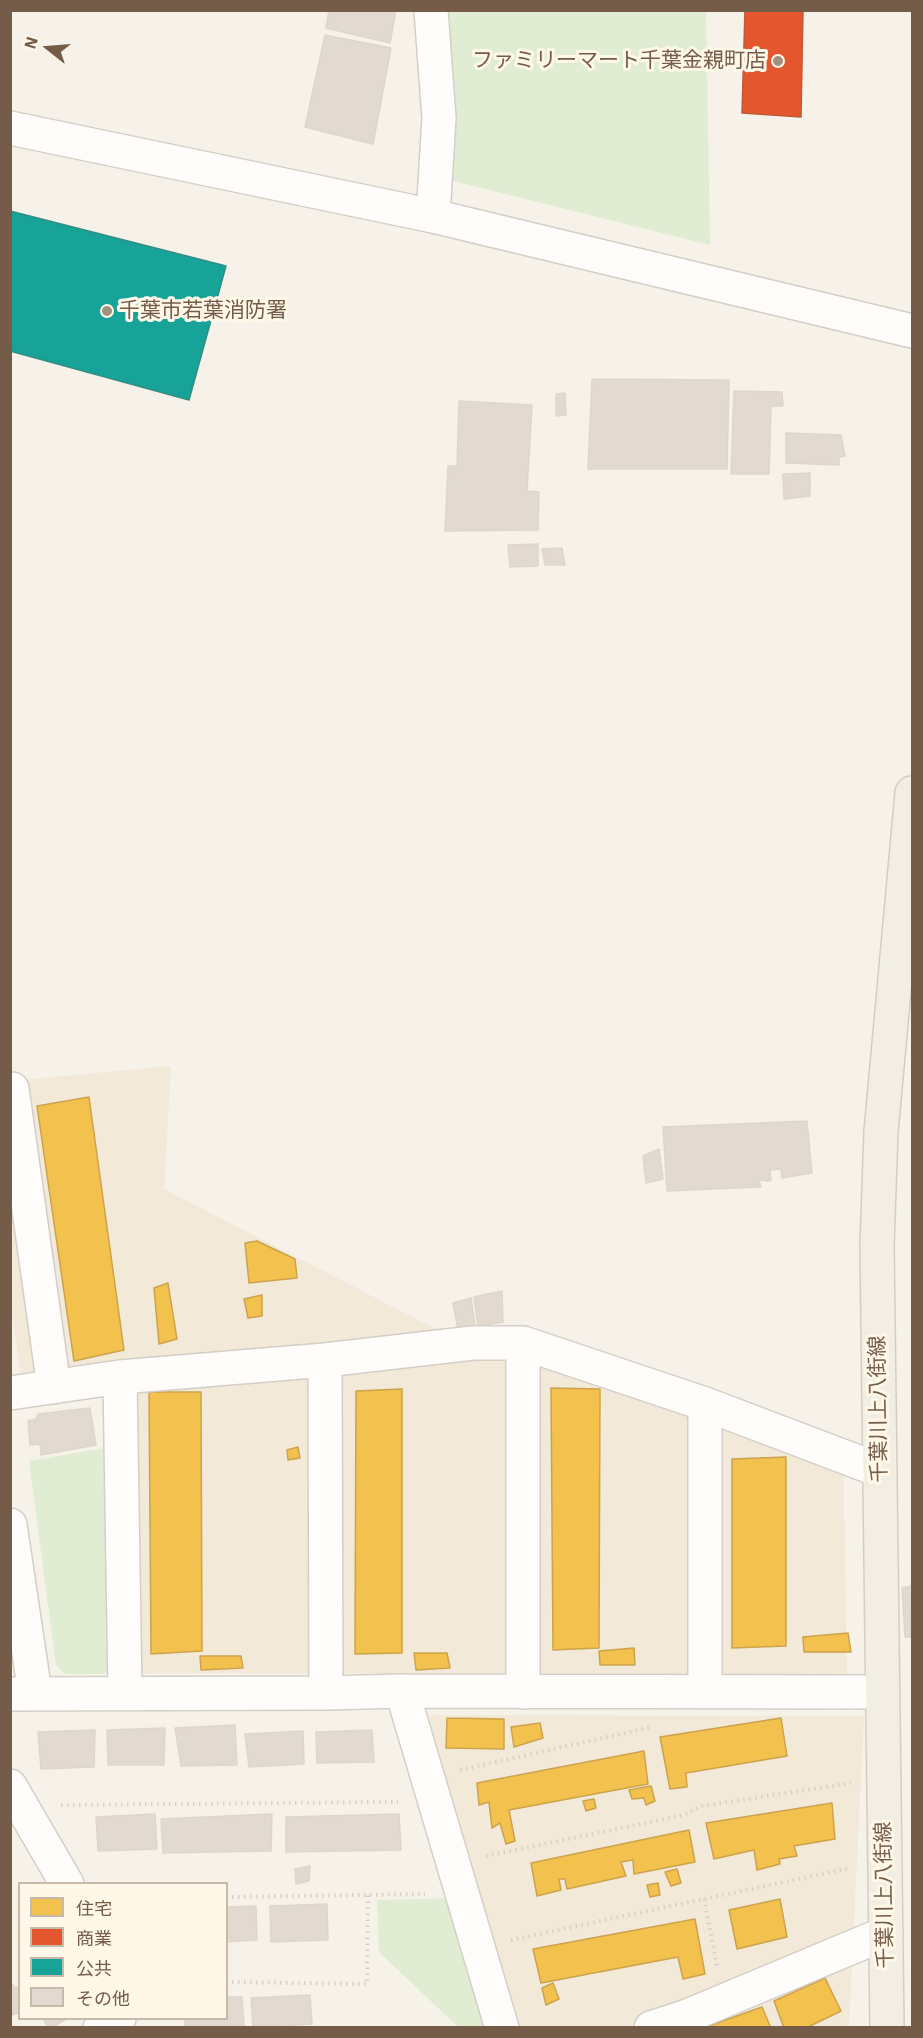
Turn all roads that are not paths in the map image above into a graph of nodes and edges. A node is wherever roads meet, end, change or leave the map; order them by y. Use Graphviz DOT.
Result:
graph roads {
  1 [pos="431,10"];
  2 [pos="10,128"];
  3 [pos="433,216"];
  4 [pos="912,331"];
  5 [pos="912,793"];
  6 [pos="12,1089"];
  7 [pos="524,1343"];
  8 [pos="326,1360"];
  9 [pos="120,1377"];
  10 [pos="54,1387"];
  11 [pos="10,1393"];
  12 [pos="705,1404"];
  13 [pos="879,1470"];
  14 [pos="10,1525"];
  15 [pos="402,1691"];
  16 [pos="705,1691"];
  17 [pos="523,1692"];
  18 [pos="882,1692"];
  19 [pos="23,1693"];
  20 [pos="124,1693"];
  21 [pos="326,1693"];
  22 [pos="16,1796"];
  23 [pos="66,1882"];
  24 [pos="886,1933"];
  25 [pos="117,2020"];
  26 [pos="100,2028"];
  27 [pos="502,2028"];
  28 [pos="651,2028"];
  29 [pos="887,2028"];
  1 -- 3 [label="street"];
  2 -- 3 [label="street"];
  3 -- 4 [label="street"];
  5 -- 13 [label="main road, 千葉川上八街線"];
  6 -- 10 [label="street"];
  7 -- 8 [label="street"];
  7 -- 12 [label="street"];
  7 -- 17 [label="street"];
  8 -- 9 [label="street"];
  8 -- 21 [label="street"];
  9 -- 10 [label="street"];
  9 -- 20 [label="street"];
  10 -- 11 [label="street"];
  12 -- 13 [label="street"];
  12 -- 16 [label="street"];
  13 -- 18 [label="main road, 千葉川上八街線"];
  14 -- 19 [label="street"];
  15 -- 17 [label="street"];
  15 -- 21 [label="street"];
  15 -- 27 [label="street"];
  16 -- 17 [label="street"];
  16 -- 18 [label="street"];
  18 -- 24 [label="main road, 千葉川上八街線"];
  19 -- 20 [label="street"];
  20 -- 21 [label="street"];
  22 -- 23 [label="street"];
  24 -- 28 [label="street"];
  24 -- 29 [label="main road, 千葉川上八街線"];
  25 -- 26 [label="street"];
}
